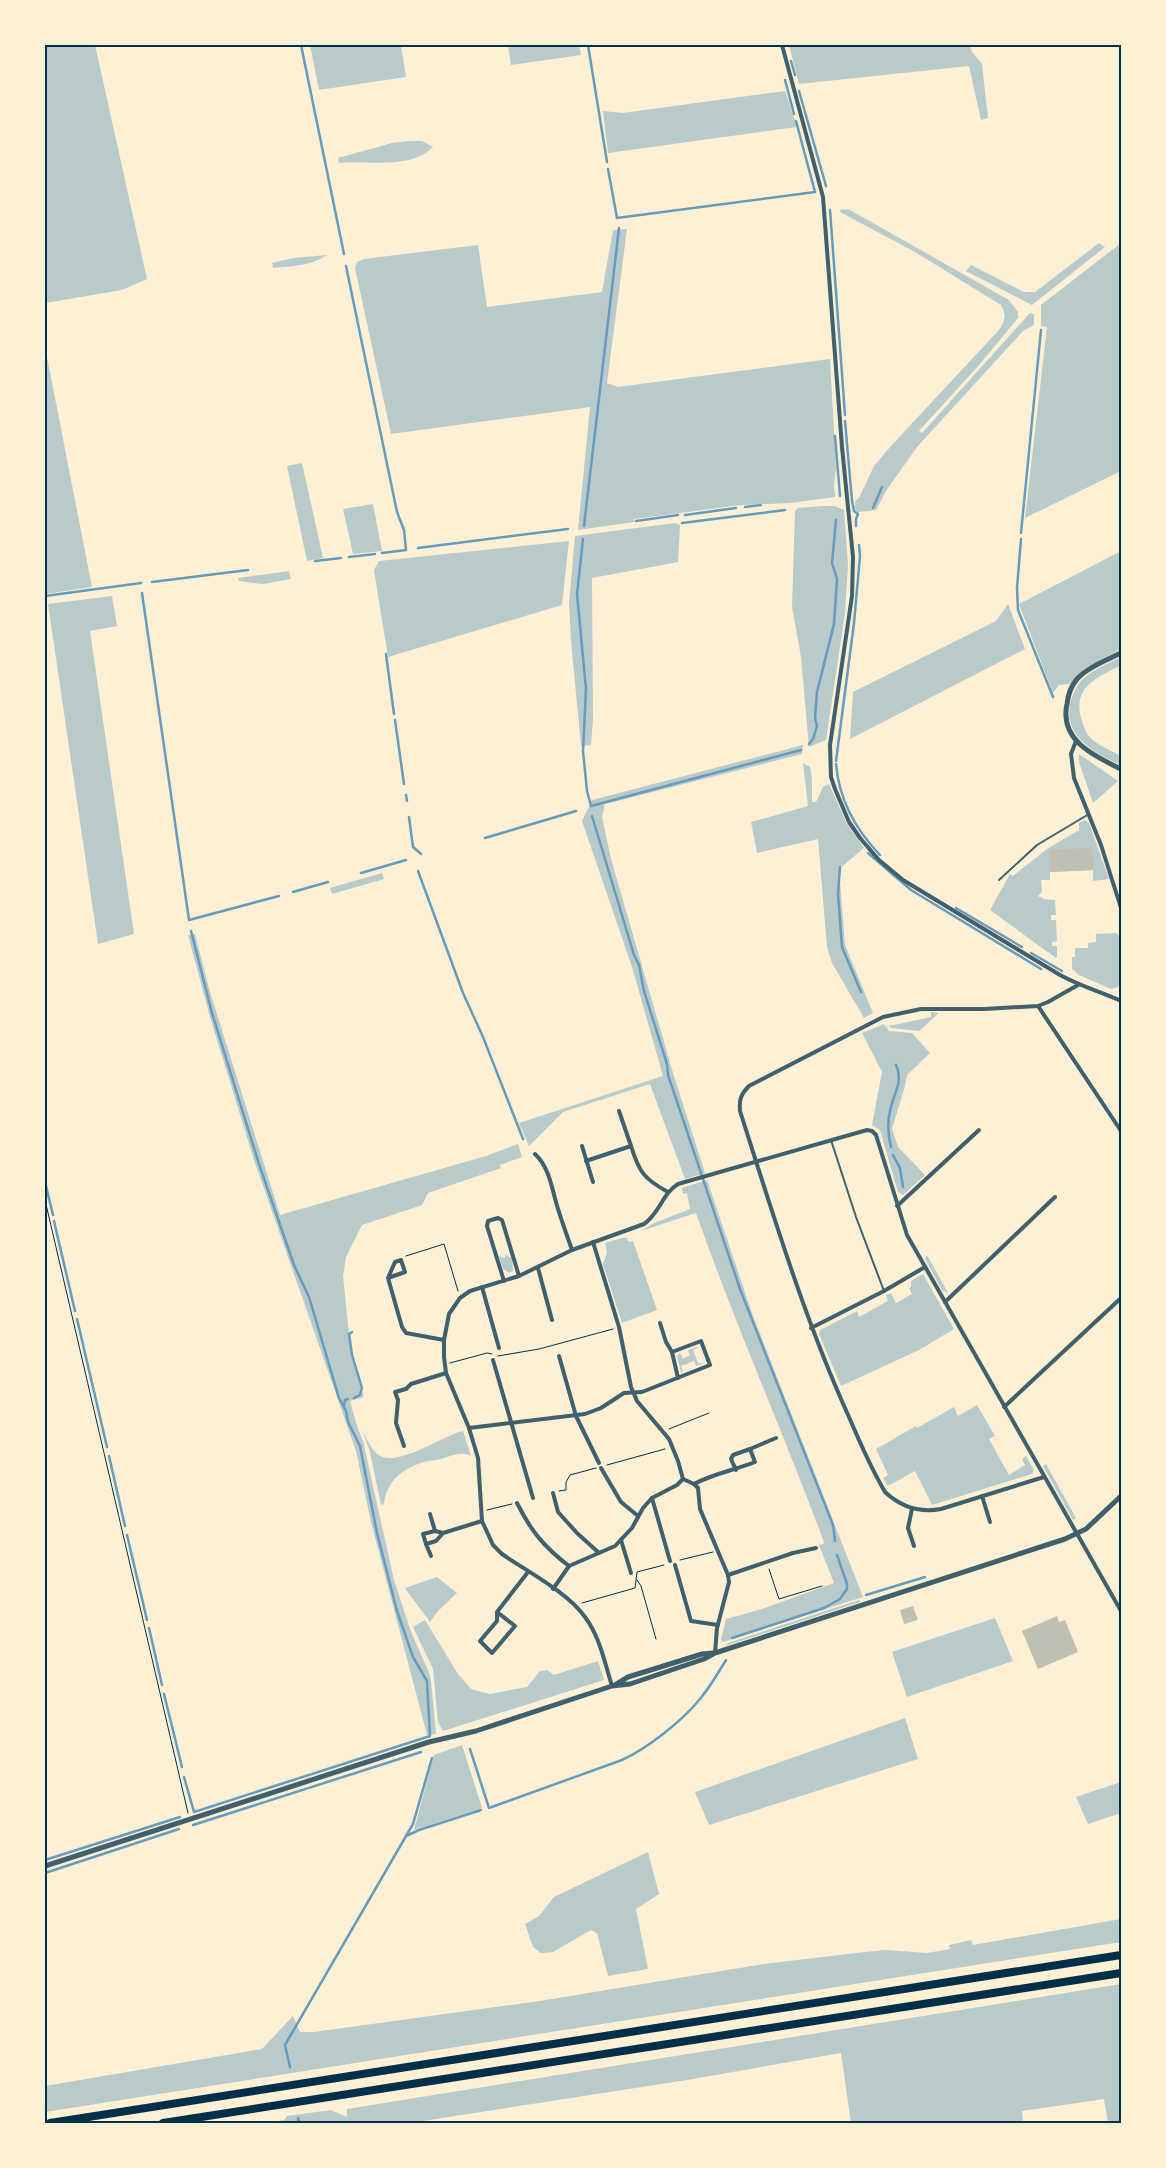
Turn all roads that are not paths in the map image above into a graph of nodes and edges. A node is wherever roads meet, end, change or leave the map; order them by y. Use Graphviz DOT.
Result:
graph roads {
  1 [pos="782,45"];
  2 [pos="1121,653"];
  3 [pos="1076,742"];
  4 [pos="1121,769"];
  5 [pos="1089,814"];
  6 [pos="999,880"];
  7 [pos="1121,908"];
  8 [pos="1078,985"];
  9 [pos="1121,1001"];
  10 [pos="1038,1006"];
  11 [pos="619,1111"];
  12 [pos="979,1130"];
  13 [pos="1121,1131"];
  14 [pos="831,1140"];
  15 [pos="582,1146"];
  16 [pos="630,1146"];
  17 [pos="536,1154"];
  18 [pos="586,1160"];
  19 [pos="756,1161"];
  20 [pos="593,1182"];
  21 [pos="668,1192"];
  22 [pos="1055,1197"];
  23 [pos="897,1206"];
  24 [pos="593,1242"];
  25 [pos="572,1250"];
  26 [pos="925,1267"];
  27 [pos="538,1268"];
  28 [pos="519,1276"];
  29 [pos="388,1278"];
  30 [pos="504,1281"];
  31 [pos="482,1287"];
  32 [pos="884,1291"];
  33 [pos="1121,1298"];
  34 [pos="945,1302"];
  35 [pos="552,1320"];
  36 [pos="660,1323"];
  37 [pos="811,1328"];
  38 [pos="444,1340"];
  39 [pos="499,1348"];
  40 [pos="672,1352"];
  41 [pos="559,1356"];
  42 [pos="493,1360"];
  43 [pos="446,1373"];
  44 [pos="678,1378"];
  45 [pos="633,1392"];
  46 [pos="1004,1407"];
  47 [pos="576,1416"];
  48 [pos="510,1422"];
  49 [pos="469,1428"];
  50 [pos="776,1438"];
  51 [pos="404,1446"];
  52 [pos="750,1448"];
  53 [pos="599,1463"];
  54 [pos="602,1468"];
  55 [pos="736,1470"];
  56 [pos="1044,1477"];
  57 [pos="683,1479"];
  58 [pos="694,1484"];
  59 [pos="553,1493"];
  60 [pos="982,1496"];
  61 [pos="1121,1496"];
  62 [pos="533,1498"];
  63 [pos="652,1498"];
  64 [pos="517,1503"];
  65 [pos="912,1509"];
  66 [pos="430,1514"];
  67 [pos="638,1516"];
  68 [pos="482,1522"];
  69 [pos="990,1522"];
  70 [pos="435,1531"];
  71 [pos="442,1533"];
  72 [pos="1076,1534"];
  73 [pos="622,1540"];
  74 [pos="426,1544"];
  75 [pos="914,1546"];
  76 [pos="816,1548"];
  77 [pos="599,1552"];
  78 [pos="431,1556"];
  79 [pos="569,1566"];
  80 [pos="528,1572"];
  81 [pos="631,1573"];
  82 [pos="728,1575"];
  83 [pos="553,1589"];
  84 [pos="1121,1611"];
  85 [pos="496,1612"];
  86 [pos="718,1625"];
  87 [pos="715,1653"];
  88 [pos="612,1686"];
  89 [pos="45,1866"];
  90 [pos="1121,1955"];
  91 [pos="1121,1973"];
  92 [pos="50,2123"];
  93 [pos="163,2123"];
  1 -- 8 [label="street"];
  2 -- 3 [label="street"];
  3 -- 4 [label="street"];
  3 -- 5 [label="street"];
  5 -- 6 [label="lane"];
  5 -- 7 [label="street"];
  8 -- 9 [label="street"];
  8 -- 10 [label="street"];
  10 -- 13 [label="street"];
  10 -- 19 [label="street"];
  11 -- 16 [label="street"];
  12 -- 23 [label="street"];
  14 -- 19 [label="street"];
  14 -- 23 [label="street"];
  14 -- 32 [label="lane"];
  15 -- 18 [label="street"];
  16 -- 18 [label="street"];
  16 -- 21 [label="street"];
  17 -- 25 [label="street"];
  18 -- 20 [label="street"];
  19 -- 21 [label="street"];
  19 -- 37 [label="street"];
  21 -- 24 [label="street"];
  22 -- 34 [label="street"];
  23 -- 26 [label="street"];
  24 -- 25 [label="street"];
  24 -- 45 [label="street"];
  25 -- 27 [label="street"];
  26 -- 32 [label="street"];
  26 -- 34 [label="street"];
  27 -- 28 [label="street"];
  27 -- 35 [label="street"];
  28 -- 30 [label="street"];
  28 -- 30 [label="street"];
  29 -- 29 [label="street"];
  29 -- 38 [label="street"];
  30 -- 31 [label="street"];
  31 -- 38 [label="street"];
  31 -- 39 [label="street"];
  32 -- 37 [label="street"];
  33 -- 46 [label="street"];
  34 -- 46 [label="street"];
  36 -- 40 [label="street"];
  37 -- 65 [label="street"];
  38 -- 43 [label="street"];
  40 -- 44 [label="street"];
  40 -- 44 [label="street"];
  41 -- 47 [label="street"];
  42 -- 48 [label="street"];
  43 -- 49 [label="street"];
  43 -- 51 [label="street"];
  44 -- 45 [label="street"];
  45 -- 47 [label="street"];
  45 -- 57 [label="street"];
  46 -- 56 [label="street"];
  47 -- 48 [label="street"];
  47 -- 53 [label="street"];
  48 -- 49 [label="street"];
  48 -- 62 [label="street"];
  49 -- 68 [label="street"];
  50 -- 52 [label="street"];
  52 -- 55 [label="street"];
  52 -- 55 [label="street"];
  54 -- 67 [label="street"];
  55 -- 58 [label="street"];
  56 -- 60 [label="street"];
  56 -- 72 [label="street"];
  57 -- 58 [label="street"];
  57 -- 63 [label="street"];
  58 -- 82 [label="street"];
  59 -- 77 [label="street"];
  60 -- 65 [label="street"];
  60 -- 69 [label="street"];
  61 -- 72 [label="street"];
  63 -- 67 [label="street"];
  63 -- 86 [label="street"];
  64 -- 79 [label="street"];
  65 -- 75 [label="street"];
  66 -- 70 [label="street"];
  67 -- 73 [label="street"];
  68 -- 71 [label="street"];
  68 -- 80 [label="street"];
  70 -- 71 [label="street"];
  70 -- 74 [label="street"];
  71 -- 74 [label="street"];
  72 -- 84 [label="street"];
  72 -- 87 [label="street"];
  73 -- 77 [label="street"];
  73 -- 81 [label="street"];
  74 -- 78 [label="street"];
  76 -- 82 [label="street"];
  77 -- 79 [label="street"];
  79 -- 83 [label="street"];
  80 -- 83 [label="street"];
  80 -- 85 [label="street"];
  82 -- 86 [label="street"];
  83 -- 88 [label="street"];
  85 -- 85 [label="street"];
  86 -- 87 [label="street"];
  87 -- 88 [label="street"];
  88 -- 89 [label="street"];
  90 -- 92 [label="highway"];
  91 -- 93 [label="highway"];
}
